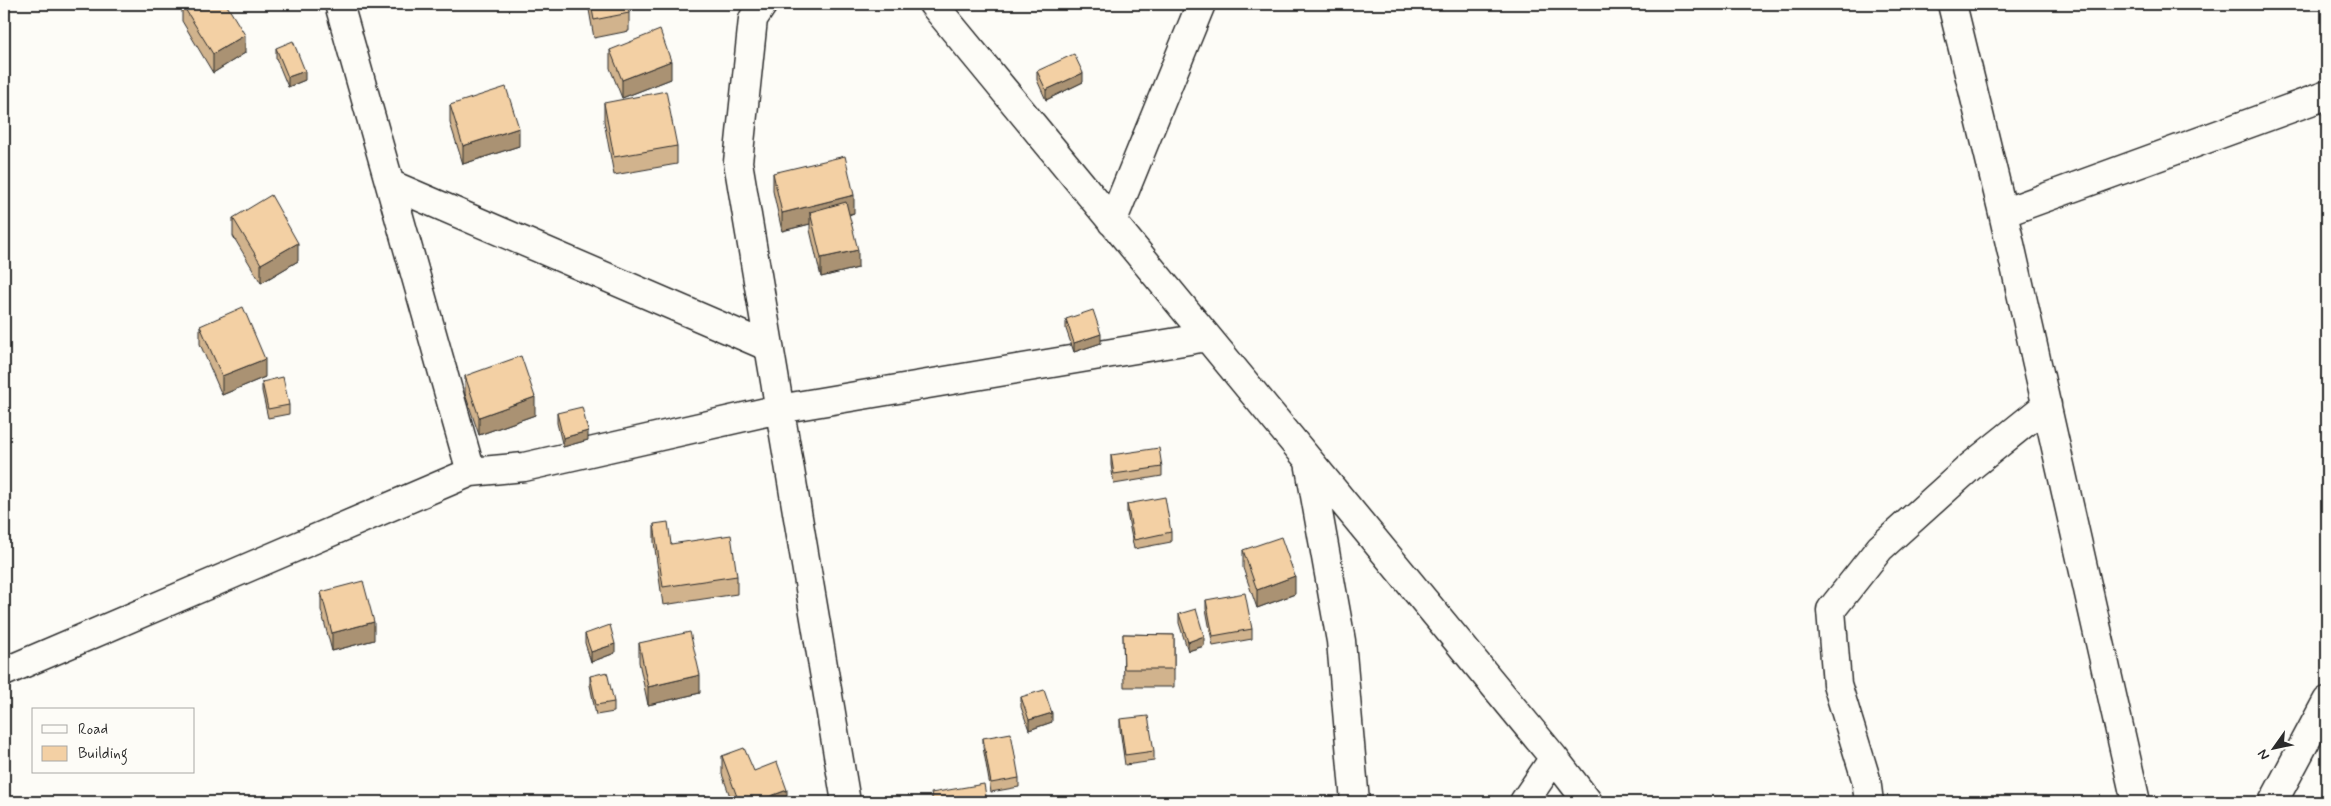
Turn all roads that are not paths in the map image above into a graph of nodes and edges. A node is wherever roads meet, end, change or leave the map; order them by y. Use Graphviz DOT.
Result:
graph roads {
  1 [pos="339,4"];
  2 [pos="763,4"];
  3 [pos="933,4"];
  4 [pos="1202,4"];
  5 [pos="1952,4"];
  6 [pos="2326,99"];
  7 [pos="390,184"];
  8 [pos="2003,214"];
  9 [pos="1112,222"];
  10 [pos="1208,337"];
  11 [pos="768,347"];
  12 [pos="2047,405"];
  13 [pos="779,410"];
  14 [pos="1309,460"];
  15 [pos="471,472"];
  16 [pos="4,672"];
  17 [pos="2327,702"];
  18 [pos="1554,758"];
  19 [pos="846,802"];
  20 [pos="1355,802"];
  21 [pos="1524,802"];
  22 [pos="1588,802"];
  23 [pos="1869,802"];
  24 [pos="2136,802"];
  25 [pos="2273,802"];
  1 -- 7 [label="street"];
  2 -- 11 [label="street"];
  3 -- 9 [label="street"];
  4 -- 9 [label="street"];
  5 -- 8 [label="street"];
  6 -- 8 [label="street"];
  7 -- 11 [label="street"];
  7 -- 15 [label="street"];
  8 -- 12 [label="street"];
  9 -- 10 [label="street"];
  10 -- 13 [label="street"];
  10 -- 14 [label="street"];
  11 -- 13 [label="street"];
  12 -- 23 [label="street"];
  12 -- 24 [label="street"];
  13 -- 15 [label="street"];
  13 -- 19 [label="street"];
  14 -- 18 [label="street"];
  14 -- 20 [label="street"];
  15 -- 16 [label="street"];
  17 -- 25 [label="street"];
  18 -- 21 [label="street"];
  18 -- 22 [label="street"];
}
